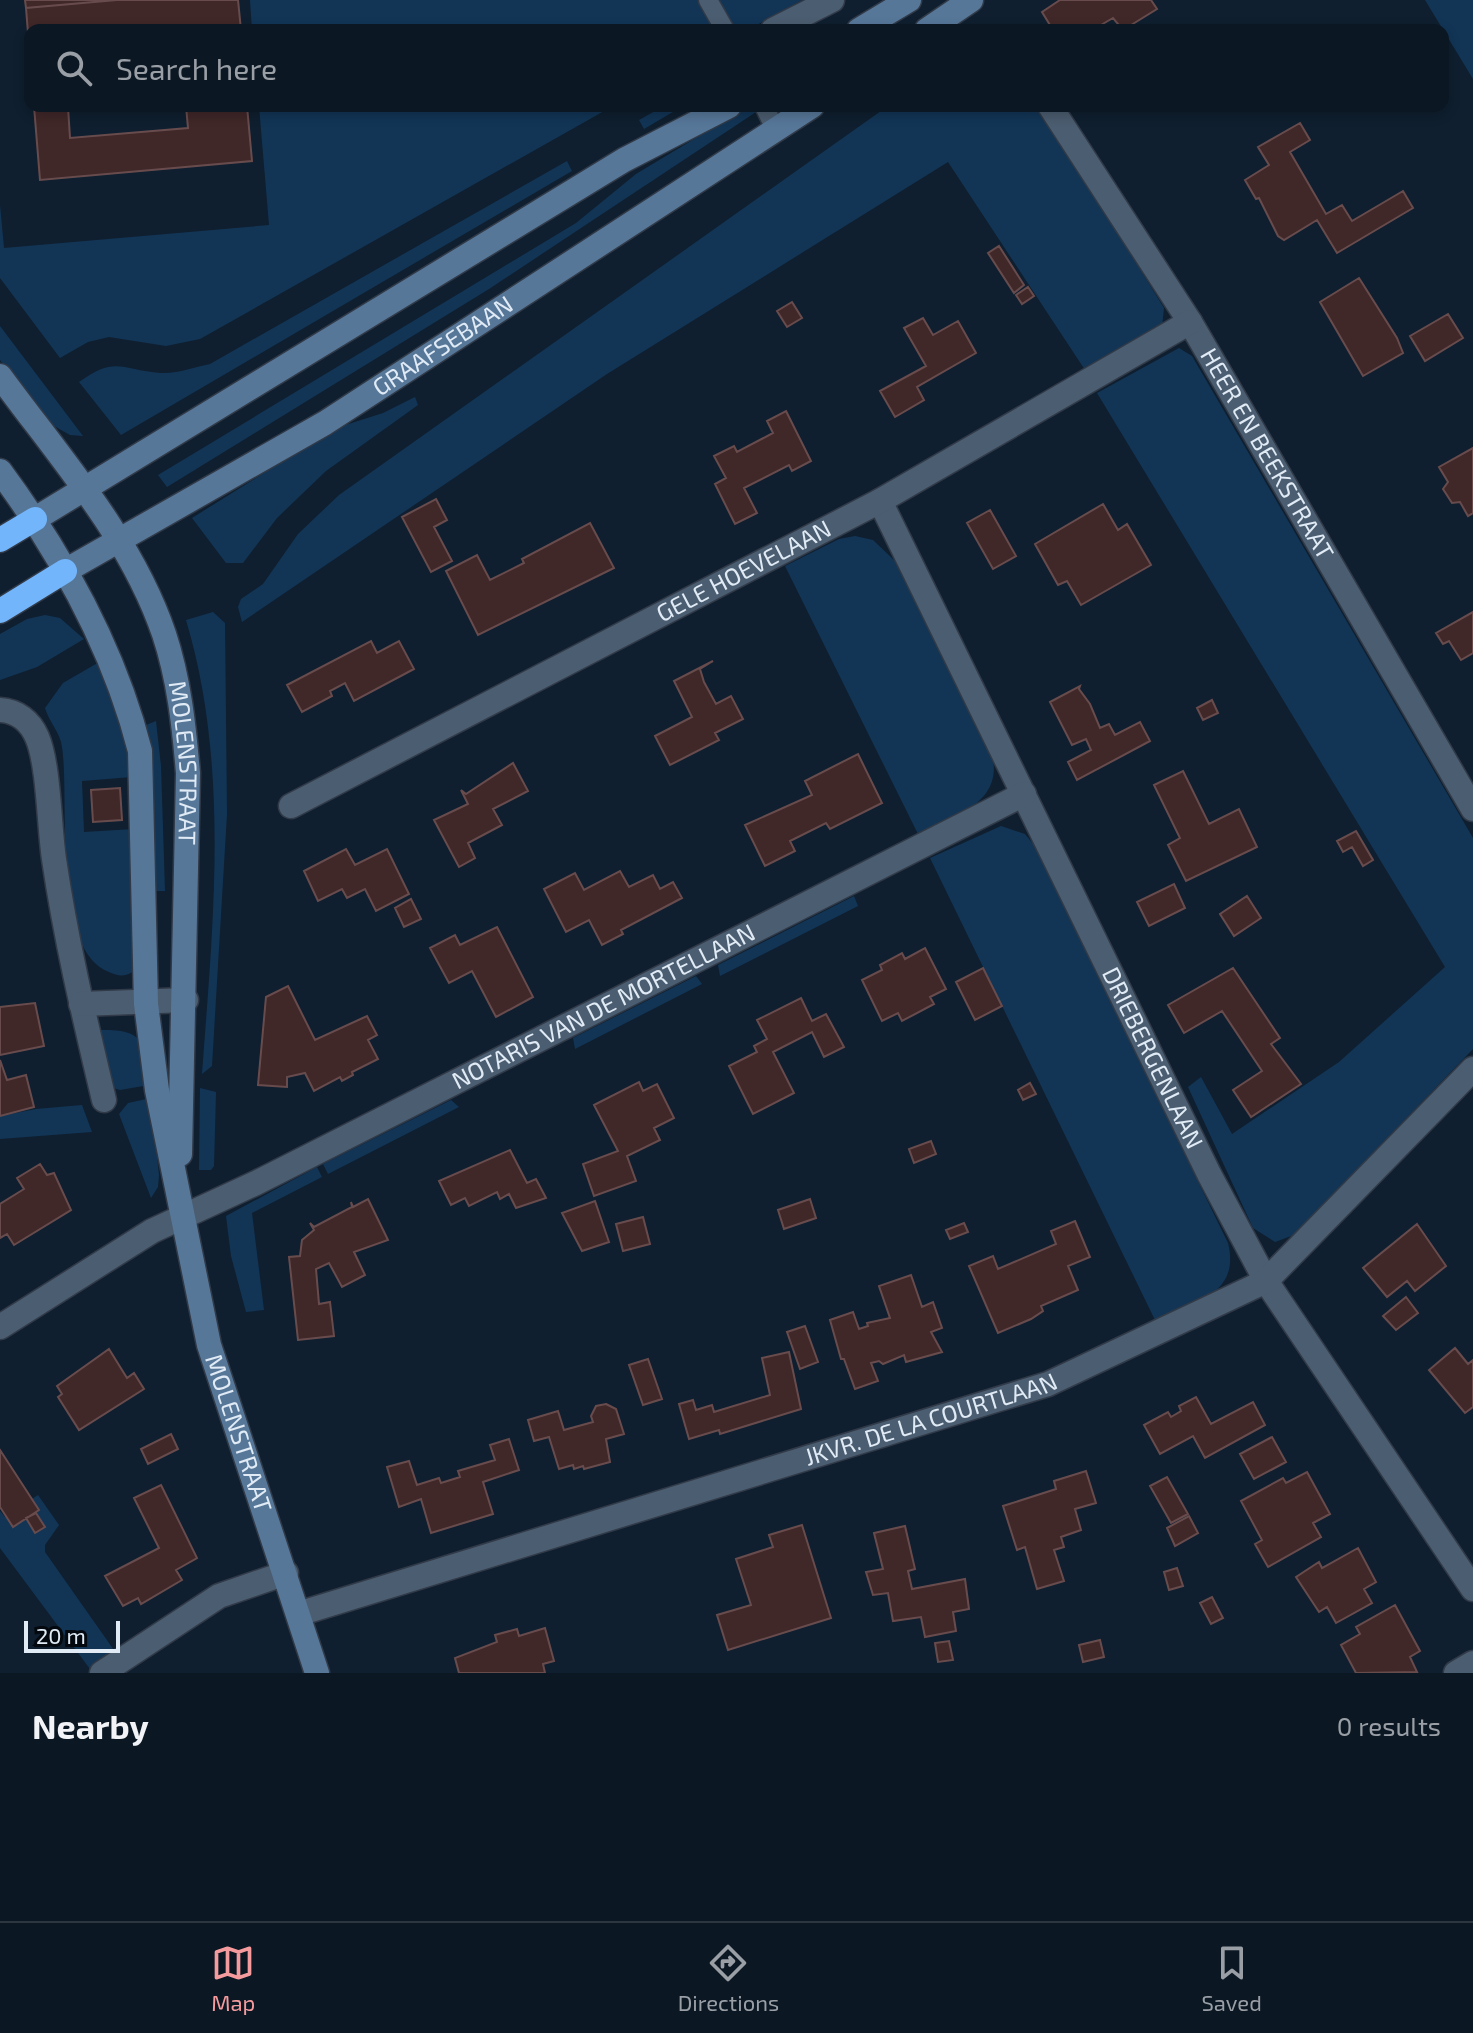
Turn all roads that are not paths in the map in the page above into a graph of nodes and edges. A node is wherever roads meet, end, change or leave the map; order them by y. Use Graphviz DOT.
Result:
graph roads {
  1 [pos="708,0"];
  2 [pos="832,0"];
  3 [pos="909,0"];
  4 [pos="971,0"];
  5 [pos="722,24"];
  6 [pos="785,24"];
  7 [pos="869,24"];
  8 [pos="936,24"];
  9 [pos="717,112"];
  10 [pos="767,112"];
  11 [pos="802,112"];
  12 [pos="1054,112"];
  13 [pos="775,129"];
  14 [pos="1190,322"];
  15 [pos="0,376"];
  16 [pos="0,471"];
  17 [pos="84,490"];
  18 [pos="880,501"];
  19 [pos="35,519"];
  20 [pos="118,538"];
  21 [pos="0,540"];
  22 [pos="65,571"];
  23 [pos="0,611"];
  24 [pos="8,711"];
  25 [pos="1024,794"];
  26 [pos="291,806"];
  27 [pos="1473,809"];
  28 [pos="186,1000"];
  29 [pos="81,1004"];
  30 [pos="146,1004"];
  31 [pos="1473,1069"];
  32 [pos="104,1100"];
  33 [pos="179,1188"];
  34 [pos="182,1215"];
  35 [pos="1266,1281"];
  36 [pos="0,1327"];
  37 [pos="286,1573"];
  38 [pos="1473,1589"];
  39 [pos="298,1614"];
  40 [pos="1473,1663"];
  41 [pos="102,1673"];
  42 [pos="317,1673"];
  43 [pos="1456,1673"];
  1 -- 5 [label="lane"];
  2 -- 6 [label="street"];
  3 -- 7 [label="main road"];
  4 -- 8 [label="main road"];
  9 -- 17 [label="main road"];
  10 -- 13 [label="lane"];
  11 -- 13 [label="main road, GRAAFSEBAAN"];
  12 -- 14 [label="street, HEER EN BEEKSTRAAT"];
  13 -- 20 [label="main road, GRAAFSEBAAN"];
  14 -- 18 [label="street, GELE HOEVELAAN"];
  14 -- 27 [label="street, HEER EN BEEKSTRAAT"];
  15 -- 17 [label="main road, MOLENSTRAAT"];
  16 -- 19 [label="main road, MOLENSTRAAT"];
  17 -- 19 [label="main road"];
  17 -- 20 [label="main road, MOLENSTRAAT"];
  18 -- 25 [label="street, DRIEBERGENLAAN"];
  18 -- 26 [label="street, GELE HOEVELAAN"];
  19 -- 21 [label="highway"];
  19 -- 22 [label="main road, MOLENSTRAAT"];
  20 -- 22 [label="main road, GRAAFSEBAAN"];
  20 -- 28 [label="main road, MOLENSTRAAT"];
  22 -- 23 [label="highway"];
  22 -- 30 [label="main road, MOLENSTRAAT"];
  24 -- 29 [label="street"];
  25 -- 34 [label="street, NOTARIS VAN DE MORTELLAAN"];
  25 -- 35 [label="street, DRIEBERGENLAAN"];
  28 -- 30 [label="street"];
  28 -- 33 [label="main road, MOLENSTRAAT"];
  29 -- 30 [label="street"];
  29 -- 32 [label="street"];
  30 -- 33 [label="main road, MOLENSTRAAT"];
  31 -- 35 [label="street, JKVR. DE LA COURTLAAN"];
  33 -- 34 [label="main road, MOLENSTRAAT"];
  34 -- 36 [label="street, NOTARIS VAN DE MORTELLAAN"];
  34 -- 37 [label="main road, MOLENSTRAAT"];
  35 -- 38 [label="street, DRIEBERGENLAAN"];
  35 -- 39 [label="street, JKVR. DE LA COURTLAAN"];
  37 -- 39 [label="main road, MOLENSTRAAT"];
  37 -- 41 [label="street"];
  39 -- 42 [label="main road, MOLENSTRAAT"];
  40 -- 43 [label="street"];
}
